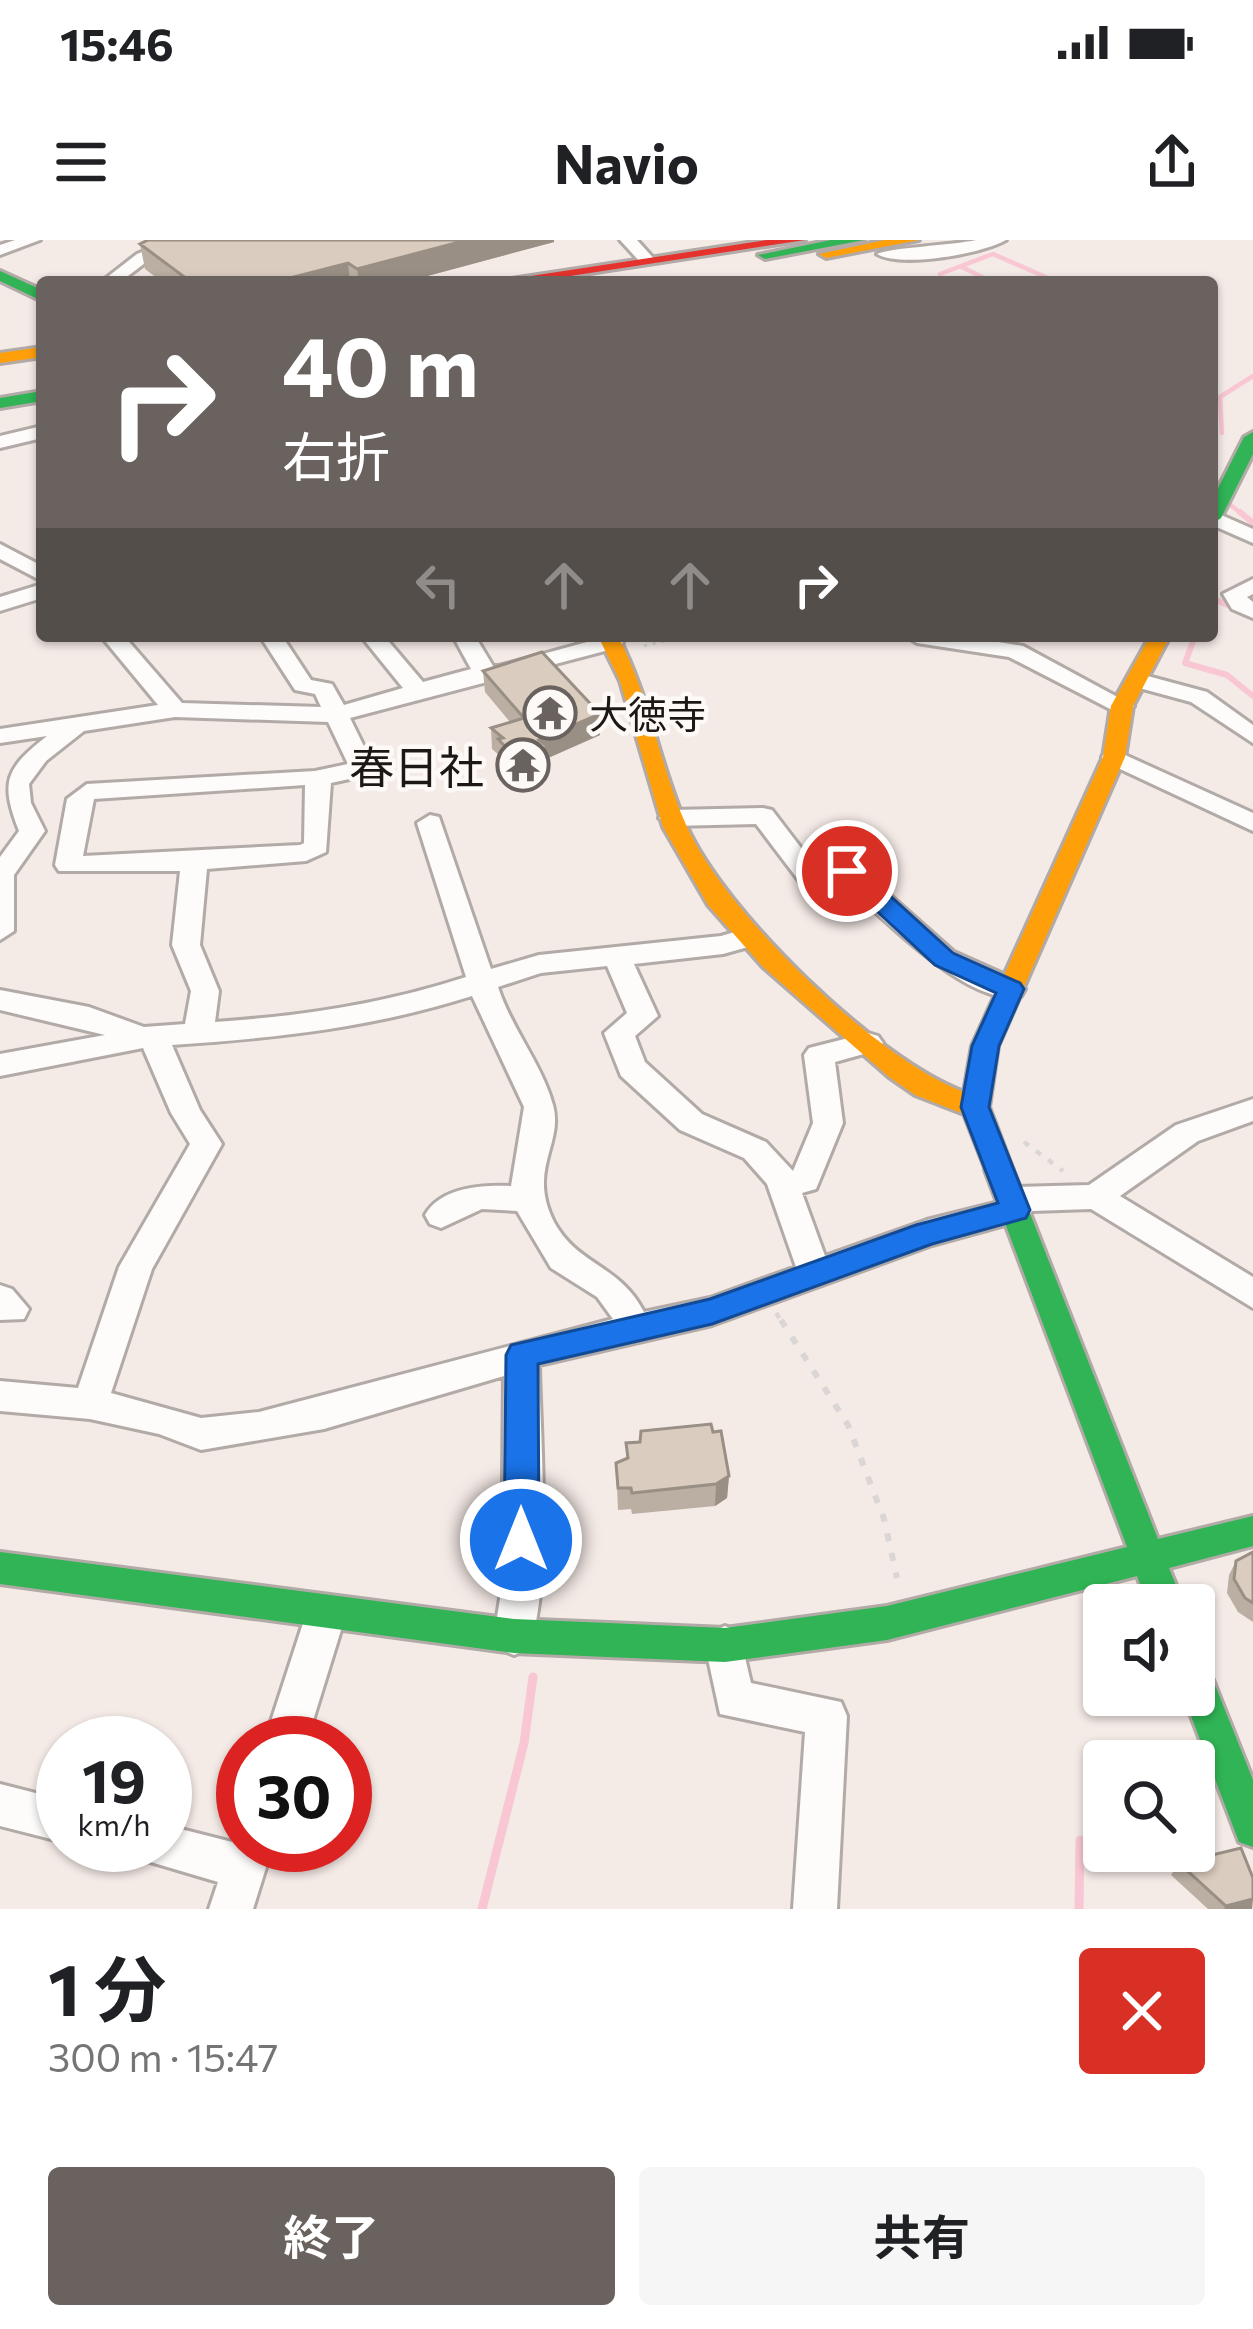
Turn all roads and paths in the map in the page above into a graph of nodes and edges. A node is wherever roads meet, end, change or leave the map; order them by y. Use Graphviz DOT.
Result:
graph roads {
  1 [pos="32,240"];
  2 [pos="186,240"];
  3 [pos="792,240"];
  4 [pos="857,240"];
  5 [pos="912,240"];
  6 [pos="961,240"];
  7 [pos="998,240"];
  8 [pos="0,250"];
  9 [pos="885,254"];
  10 [pos="641,261"];
  11 [pos="0,274"];
  12 [pos="117,276"];
  13 [pos="540,276"];
  14 [pos="629,276"];
  15 [pos="761,276"];
  16 [pos="36,293"];
  17 [pos="36,353"];
  18 [pos="0,358"];
  19 [pos="36,370"];
  20 [pos="0,375"];
  21 [pos="36,381"];
  22 [pos="0,386"];
  23 [pos="36,397"];
  24 [pos="0,403"];
  25 [pos="36,433"];
  26 [pos="1253,437"];
  27 [pos="0,442"];
  28 [pos="1218,505"];
  29 [pos="1218,520"];
  30 [pos="1253,537"];
  31 [pos="9,556"];
  32 [pos="36,572"];
  33 [pos="1253,586"];
  34 [pos="36,593"];
  35 [pos="0,604"];
  36 [pos="1253,611"];
  37 [pos="117,642"];
  38 [pos="275,642"];
  39 [pos="377,642"];
  40 [pos="468,642"];
  41 [pos="956,642"];
  42 [pos="1157,642"];
  43 [pos="612,644"];
  44 [pos="485,672"];
  45 [pos="1140,681"];
  46 [pos="418,691"];
  47 [pos="1122,706"];
  48 [pos="176,710"];
  49 [pos="339,714"];
  50 [pos="75,726"];
  51 [pos="0,736"];
  52 [pos="1253,736"];
  53 [pos="1114,757"];
  54 [pos="313,779"];
  55 [pos="672,818"];
  56 [pos="430,823"];
  57 [pos="1253,823"];
  58 [pos="194,862"];
  59 [pos="0,932"];
  60 [pos="745,938"];
  61 [pos="617,957"];
  62 [pos="483,985"];
  63 [pos="1011,989"];
  64 [pos="0,1000"];
  65 [pos="198,1034"];
  66 [pos="147,1037"];
  67 [pos="868,1043"];
  68 [pos="0,1065"];
  69 [pos="975,1107"];
  70 [pos="1253,1110"];
  71 [pos="783,1186"];
  72 [pos="1096,1197"];
  73 [pos="530,1198"];
  74 [pos="1014,1204"];
  75 [pos="441,1215"];
  76 [pos="815,1275"];
  77 [pos="764,1294"];
  78 [pos="1253,1294"];
  79 [pos="634,1328"];
  80 [pos="522,1355"];
  81 [pos="0,1396"];
  82 [pos="90,1404"];
  83 [pos="1253,1532"];
  84 [pos="1149,1555"];
  85 [pos="0,1568"];
  86 [pos="1159,1584"];
  87 [pos="326,1614"];
  88 [pos="907,1619"];
  89 [pos="514,1636"];
  90 [pos="725,1645"];
  91 [pos="294,1716"];
  92 [pos="1209,1716"];
  93 [pos="0,1805"];
  94 [pos="36,1814"];
  95 [pos="1253,1828"];
  96 [pos="244,1872"];
  97 [pos="231,1909"];
  98 [pos="815,1909"];
  1 -- 8 [label="street"];
  2 -- 12 [label="street"];
  3 -- 10 [label="main road"];
  4 -- 14 [label="main road"];
  5 -- 10 [label="main road"];
  6 -- 9 [label="main road"];
  7 -- 9 [label="street"];
  9 -- 15 [label="main road"];
  10 -- 13 [label="main road"];
  11 -- 16 [label="main road"];
  17 -- 18 [label="main road"];
  19 -- 20 [label="main road"];
  21 -- 22 [label="main road"];
  23 -- 24 [label="main road"];
  25 -- 27 [label="street"];
  26 -- 28 [label="main road"];
  29 -- 30 [label="street"];
  31 -- 32 [label="street"];
  33 -- 36 [label="street"];
  34 -- 35 [label="street"];
  37 -- 48 [label="street"];
  38 -- 49 [label="street"];
  39 -- 46 [label="street"];
  40 -- 44 [label="street"];
  41 -- 47 [label="street"];
  42 -- 45 [label="main road"];
  43 -- 44 [label="street"];
  43 -- 55 [label="main road"];
  44 -- 46 [label="street"];
  45 -- 47 [label="main road"];
  45 -- 52 [label="street"];
  46 -- 49 [label="street"];
  47 -- 53 [label="main road"];
  48 -- 49 [label="street"];
  48 -- 50 [label="street"];
  49 -- 54 [label="street"];
  50 -- 51 [label="street"];
  50 -- 59 [label="street"];
  53 -- 57 [label="street"];
  53 -- 63 [label="main road"];
  54 -- 58 [label="street"];
  54 -- 58 [label="street"];
  55 -- 60 [label="main road"];
  55 -- 63 [label="street"];
  56 -- 62 [label="street"];
  58 -- 65 [label="street"];
  60 -- 61 [label="street"];
  60 -- 67 [label="main road"];
  61 -- 62 [label="street"];
  61 -- 71 [label="street"];
  62 -- 65 [label="street"];
  62 -- 73 [label="street"];
  63 -- 69 [label="main road"];
  64 -- 66 [label="street"];
  65 -- 66 [label="street"];
  66 -- 68 [label="street"];
  66 -- 82 [label="street"];
  67 -- 69 [label="main road"];
  67 -- 71 [label="street"];
  69 -- 74 [label="main road"];
  70 -- 72 [label="street"];
  71 -- 76 [label="street"];
  72 -- 74 [label="street"];
  72 -- 78 [label="street"];
  73 -- 75 [label="street"];
  73 -- 79 [label="street"];
  74 -- 76 [label="street"];
  74 -- 84 [label="main road"];
  76 -- 77 [label="street"];
  77 -- 79 [label="street"];
  77 -- 88 [label="path"];
  79 -- 80 [label="street"];
  80 -- 82 [label="street"];
  80 -- 89 [label="street"];
  81 -- 82 [label="street"];
  83 -- 84 [label="main road"];
  84 -- 86 [label="main road"];
  84 -- 88 [label="main road"];
  85 -- 87 [label="main road"];
  87 -- 89 [label="main road"];
  87 -- 91 [label="street"];
  88 -- 90 [label="main road"];
  89 -- 90 [label="main road"];
  90 -- 98 [label="street"];
  92 -- 95 [label="main road"];
  93 -- 94 [label="street"];
  96 -- 97 [label="street"];
}
